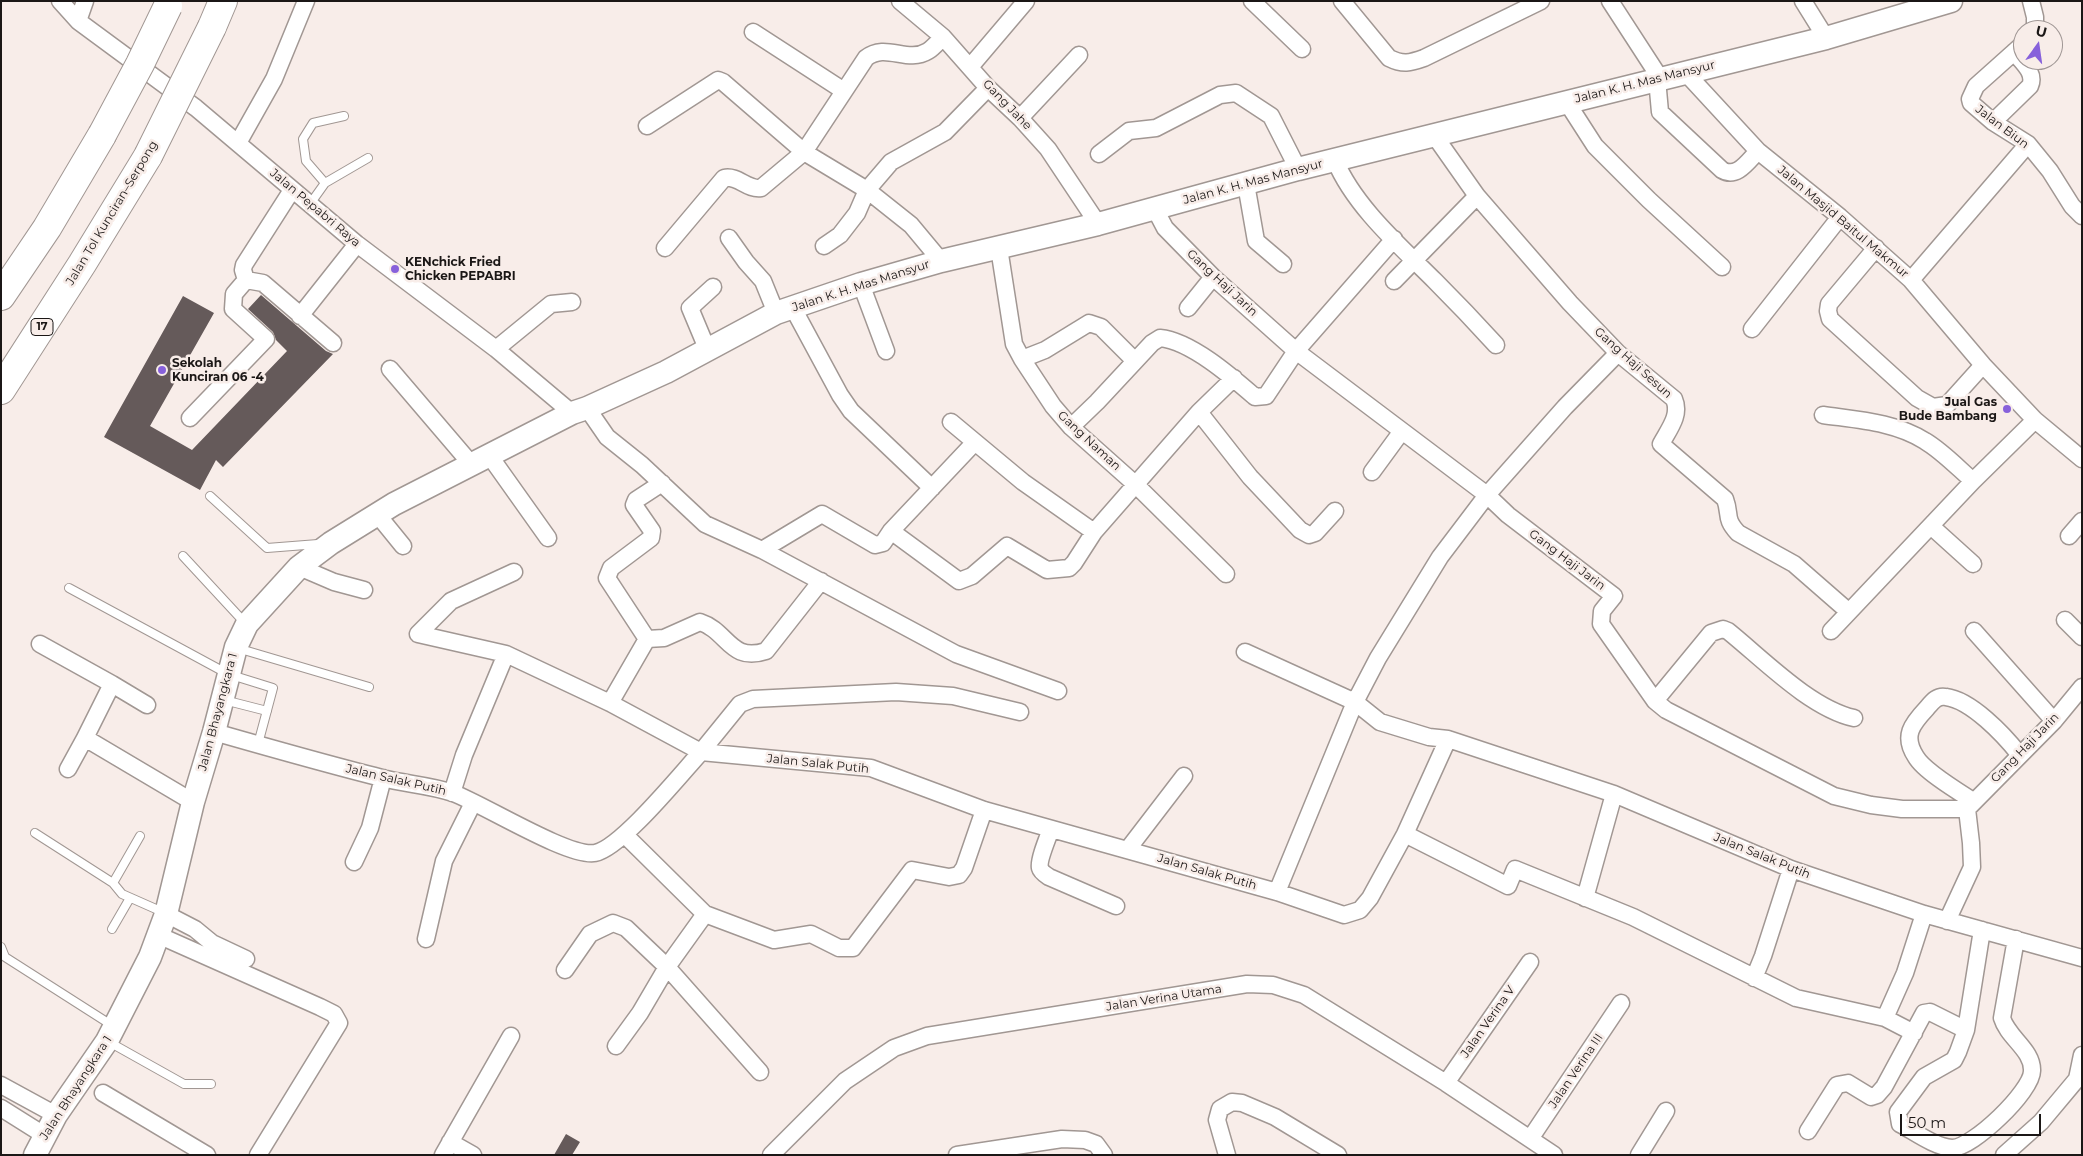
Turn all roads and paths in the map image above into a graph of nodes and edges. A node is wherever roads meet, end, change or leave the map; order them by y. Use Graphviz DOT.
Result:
graph roads {
  1 [pos="60,1"];
  2 [pos="85,1"];
  3 [pos="224,1"];
  4 [pos="306,1"];
  5 [pos="900,1"];
  6 [pos="1026,1"];
  7 [pos="1252,1"];
  8 [pos="1342,1"];
  9 [pos="1541,1"];
  10 [pos="1610,1"];
  11 [pos="1803,1"];
  12 [pos="2031,1"];
  13 [pos="1945,2"];
  14 [pos="169,4"];
  15 [pos="2035,20"];
  16 [pos="78,21"];
  17 [pos="753,32"];
  18 [pos="943,37"];
  19 [pos="1826,38"];
  20 [pos="1302,49"];
  21 [pos="2013,53"];
  22 [pos="1079,55"];
  23 [pos="970,66"];
  24 [pos="2029,70"];
  25 [pos="1685,72"];
  26 [pos="1658,79"];
  27 [pos="988,88"];
  28 [pos="844,91"];
  29 [pos="1566,101"];
  30 [pos="344,116"];
  31 [pos="1020,118"];
  32 [pos="1993,122"];
  33 [pos="647,126"];
  34 [pos="1434,135"];
  35 [pos="238,143"];
  36 [pos="2028,144"];
  37 [pos="1758,151"];
  38 [pos="804,152"];
  39 [pos="1099,154"];
  40 [pos="368,158"];
  41 [pos="1334,160"];
  42 [pos="1298,169"];
  43 [pos="325,183"];
  44 [pos="1246,184"];
  45 [pos="292,190"];
  46 [pos="867,190"];
  47 [pos="1477,196"];
  48 [pos="310,204"];
  49 [pos="1155,209"];
  50 [pos="2082,216"];
  51 [pos="1840,217"];
  52 [pos="1098,224"];
  53 [pos="729,238"];
  54 [pos="1394,239"];
  55 [pos="357,244"];
  56 [pos="824,246"];
  57 [pos="665,248"];
  58 [pos="998,248"];
  59 [pos="1876,248"];
  60 [pos="1413,260"];
  61 [pos="941,261"];
  62 [pos="1282,264"];
  63 [pos="1722,267"];
  64 [pos="1213,277"];
  65 [pos="246,280"];
  66 [pos="1911,280"];
  67 [pos="1394,281"];
  68 [pos="861,284"];
  69 [pos="713,287"];
  70 [pos="1,296"];
  71 [pos="572,302"];
  72 [pos="1188,308"];
  73 [pos="784,311"];
  74 [pos="300,316"];
  75 [pos="1752,330"];
  76 [pos="333,343"];
  77 [pos="1496,345"];
  78 [pos="496,350"];
  79 [pos="708,351"];
  80 [pos="886,351"];
  81 [pos="1296,351"];
  82 [pos="1618,353"];
  83 [pos="1022,359"];
  84 [pos="1136,361"];
  85 [pos="1983,365"];
  86 [pos="390,370"];
  87 [pos="1234,378"];
  88 [pos="1,390"];
  89 [pos="579,410"];
  90 [pos="1199,412"];
  91 [pos="1823,415"];
  92 [pos="190,418"];
  93 [pos="2036,420"];
  94 [pos="951,422"];
  95 [pos="1070,427"];
  96 [pos="1402,431"];
  97 [pos="975,442"];
  98 [pos="481,460"];
  99 [pos="2082,460"];
  100 [pos="1372,472"];
  101 [pos="1973,481"];
  102 [pos="662,483"];
  103 [pos="1135,484"];
  104 [pos="932,488"];
  105 [pos="1487,495"];
  106 [pos="210,496"];
  107 [pos="1335,511"];
  108 [pos="377,514"];
  109 [pos="2082,521"];
  110 [pos="1932,526"];
  111 [pos="891,530"];
  112 [pos="1094,532"];
  113 [pos="2069,536"];
  114 [pos="548,538"];
  115 [pos="331,543"];
  116 [pos="403,546"];
  117 [pos="762,550"];
  118 [pos="183,556"];
  119 [pos="1973,564"];
  120 [pos="299,566"];
  121 [pos="514,572"];
  122 [pos="1226,574"];
  123 [pos="820,581"];
  124 [pos="69,588"];
  125 [pos="364,590"];
  126 [pos="1849,612"];
  127 [pos="2065,620"];
  128 [pos="247,624"];
  129 [pos="1831,631"];
  130 [pos="1974,631"];
  131 [pos="2082,637"];
  132 [pos="647,639"];
  133 [pos="40,644"];
  134 [pos="236,647"];
  135 [pos="1245,652"];
  136 [pos="506,654"];
  137 [pos="228,674"];
  138 [pos="112,684"];
  139 [pos="2082,686"];
  140 [pos="369,687"];
  141 [pos="1058,691"];
  142 [pos="222,699"];
  143 [pos="1655,701"];
  144 [pos="610,702"];
  145 [pos="1356,702"];
  146 [pos="147,705"];
  147 [pos="267,711"];
  148 [pos="1020,712"];
  149 [pos="1854,718"];
  150 [pos="2054,721"];
  151 [pos="214,732"];
  152 [pos="86,738"];
  153 [pos="1448,739"];
  154 [pos="258,744"];
  155 [pos="701,752"];
  156 [pos="2019,754"];
  157 [pos="68,769"];
  158 [pos="1184,776"];
  159 [pos="383,778"];
  160 [pos="452,793"];
  161 [pos="1614,794"];
  162 [pos="193,802"];
  163 [pos="473,803"];
  164 [pos="1970,805"];
  165 [pos="984,810"];
  166 [pos="1051,829"];
  167 [pos="35,833"];
  168 [pos="1405,834"];
  169 [pos="625,835"];
  170 [pos="140,836"];
  171 [pos="1128,849"];
  172 [pos="354,862"];
  173 [pos="1790,869"];
  174 [pos="113,883"];
  175 [pos="1277,892"];
  176 [pos="130,898"];
  177 [pos="1585,898"];
  178 [pos="1116,906"];
  179 [pos="166,914"];
  180 [pos="705,914"];
  181 [pos="1924,914"];
  182 [pos="1948,921"];
  183 [pos="112,929"];
  184 [pos="1982,930"];
  185 [pos="158,936"];
  186 [pos="426,939"];
  187 [pos="2016,939"];
  188 [pos="1,947"];
  189 [pos="2082,958"];
  190 [pos="246,959"];
  191 [pos="1530,962"];
  192 [pos="667,967"];
  193 [pos="564,970"];
  194 [pos="1754,978"];
  195 [pos="1621,1003"];
  196 [pos="1885,1018"];
  197 [pos="1966,1030"];
  198 [pos="1914,1033"];
  199 [pos="111,1034"];
  200 [pos="511,1036"];
  201 [pos="616,1046"];
  202 [pos="2082,1055"];
  203 [pos="760,1072"];
  204 [pos="1446,1083"];
  205 [pos="1,1084"];
  206 [pos="211,1084"];
  207 [pos="104,1093"];
  208 [pos="1,1108"];
  209 [pos="1666,1111"];
  210 [pos="56,1115"];
  211 [pos="1808,1131"];
  212 [pos="1530,1139"];
  213 [pos="40,1145"];
  214 [pos="446,1149"];
  215 [pos="207,1155"];
  216 [pos="258,1155"];
  217 [pos="473,1155"];
  218 [pos="771,1155"];
  219 [pos="957,1155"];
  220 [pos="1104,1155"];
  221 [pos="1227,1155"];
  222 [pos="1338,1155"];
  223 [pos="1554,1155"];
  224 [pos="1639,1155"];
  225 [pos="2004,1155"];
  1 -- 16 [label="street, Jalan Pepabri Raya"];
  2 -- 16 [label="street"];
  3 -- 88 [label="highway, Jalan Tol Kunciran–Serpong / 17, bridge"];
  4 -- 35 [label="street"];
  5 -- 18 [label="street, Gang Jahe"];
  6 -- 23 [label="street"];
  7 -- 20 [label="street"];
  8 -- 9 [label="street"];
  10 -- 26 [label="street"];
  11 -- 19 [label="street"];
  12 -- 15 [label="street"];
  13 -- 19 [label="street, Jalan K. H. Mas Mansyur"];
  14 -- 70 [label="highway, bridge"];
  16 -- 35 [label="street, Jalan Pepabri Raya"];
  17 -- 28 [label="street"];
  18 -- 23 [label="street, Gang Jahe"];
  18 -- 28 [label="street"];
  19 -- 25 [label="street, Jalan K. H. Mas Mansyur"];
  21 -- 32 [label="street, Jalan Biun"];
  22 -- 31 [label="street"];
  23 -- 27 [label="street, Gang Jahe"];
  24 -- 32 [label="street"];
  25 -- 26 [label="street, Jalan K. H. Mas Mansyur"];
  25 -- 37 [label="street, Jalan Masjid Baitul Makmur"];
  26 -- 29 [label="street, Jalan K. H. Mas Mansyur"];
  26 -- 37 [label="street"];
  27 -- 31 [label="street, Gang Jahe"];
  27 -- 46 [label="street"];
  28 -- 38 [label="street"];
  29 -- 34 [label="street, Jalan K. H. Mas Mansyur"];
  29 -- 63 [label="street"];
  30 -- 43 [label="lane"];
  31 -- 52 [label="street, Gang Jahe"];
  32 -- 36 [label="street, Jalan Biun"];
  33 -- 38 [label="street"];
  34 -- 41 [label="street, Jalan K. H. Mas Mansyur"];
  34 -- 47 [label="street, Gang Haji Sesun"];
  35 -- 45 [label="street, Jalan Pepabri Raya"];
  36 -- 50 [label="street, Jalan Biun"];
  36 -- 66 [label="street"];
  37 -- 51 [label="street, Jalan Masjid Baitul Makmur"];
  38 -- 46 [label="street"];
  38 -- 57 [label="street"];
  39 -- 42 [label="street"];
  40 -- 43 [label="lane"];
  41 -- 42 [label="street, Jalan K. H. Mas Mansyur"];
  41 -- 54 [label="street"];
  42 -- 44 [label="street, Jalan K. H. Mas Mansyur"];
  43 -- 48 [label="lane"];
  44 -- 49 [label="street, Jalan K. H. Mas Mansyur"];
  44 -- 62 [label="street"];
  45 -- 48 [label="street, Jalan Pepabri Raya"];
  45 -- 65 [label="street"];
  46 -- 56 [label="street"];
  46 -- 61 [label="street"];
  47 -- 60 [label="street"];
  47 -- 82 [label="street, Gang Haji Sesun"];
  48 -- 55 [label="street, Jalan Pepabri Raya"];
  49 -- 52 [label="street, Jalan K. H. Mas Mansyur"];
  49 -- 64 [label="street, Gang Haji Jarin"];
  51 -- 59 [label="street, Jalan Masjid Baitul Makmur"];
  51 -- 75 [label="street"];
  52 -- 58 [label="street, Jalan K. H. Mas Mansyur"];
  53 -- 73 [label="street"];
  54 -- 60 [label="street"];
  54 -- 81 [label="street"];
  55 -- 74 [label="street"];
  55 -- 78 [label="street, Jalan Pepabri Raya"];
  58 -- 61 [label="street, Jalan K. H. Mas Mansyur"];
  58 -- 83 [label="street, Gang Naman"];
  59 -- 66 [label="street, Jalan Masjid Baitul Makmur"];
  59 -- 85 [label="street"];
  60 -- 67 [label="street"];
  60 -- 77 [label="street"];
  61 -- 68 [label="street, Jalan K. H. Mas Mansyur"];
  64 -- 72 [label="street"];
  64 -- 81 [label="street, Gang Haji Jarin"];
  65 -- 74 [label="street"];
  65 -- 92 [label="street"];
  66 -- 85 [label="street, Jalan Masjid Baitul Makmur"];
  68 -- 73 [label="street, Jalan K. H. Mas Mansyur"];
  68 -- 80 [label="street"];
  69 -- 79 [label="street"];
  71 -- 78 [label="street"];
  73 -- 79 [label="street, Jalan K. H. Mas Mansyur"];
  73 -- 104 [label="street"];
  74 -- 76 [label="street"];
  78 -- 89 [label="street, Jalan Pepabri Raya"];
  79 -- 89 [label="street, Jalan K. H. Mas Mansyur"];
  81 -- 87 [label="street"];
  81 -- 96 [label="street, Gang Haji Jarin"];
  82 -- 105 [label="street"];
  82 -- 126 [label="street, Gang Haji Sesun"];
  83 -- 84 [label="street"];
  83 -- 95 [label="street, Gang Naman"];
  84 -- 87 [label="street"];
  84 -- 95 [label="street"];
  85 -- 93 [label="street, Jalan Masjid Baitul Makmur"];
  86 -- 98 [label="street"];
  87 -- 90 [label="street"];
  89 -- 98 [label="street, Jalan Bhayangkara 1"];
  89 -- 102 [label="street, Jalan Pepabri Raya"];
  90 -- 103 [label="street"];
  90 -- 107 [label="street"];
  91 -- 101 [label="street"];
  93 -- 99 [label="street, Jalan Masjid Baitul Makmur"];
  93 -- 101 [label="street"];
  94 -- 97 [label="street"];
  95 -- 103 [label="street, Gang Naman"];
  96 -- 100 [label="street"];
  96 -- 105 [label="street, Gang Haji Jarin"];
  97 -- 104 [label="street"];
  97 -- 112 [label="street"];
  98 -- 108 [label="street, Jalan Bhayangkara 1"];
  98 -- 114 [label="street"];
  101 -- 110 [label="street"];
  102 -- 117 [label="street, Jalan Pepabri Raya"];
  102 -- 132 [label="street"];
  103 -- 112 [label="street"];
  103 -- 122 [label="street, Gang Naman"];
  104 -- 111 [label="street"];
  105 -- 143 [label="street, Gang Haji Jarin"];
  105 -- 145 [label="street"];
  106 -- 115 [label="lane"];
  108 -- 115 [label="street, Jalan Bhayangkara 1"];
  108 -- 116 [label="street"];
  109 -- 113 [label="street"];
  110 -- 119 [label="street"];
  110 -- 126 [label="street"];
  111 -- 112 [label="street"];
  111 -- 117 [label="street"];
  115 -- 120 [label="street, Jalan Bhayangkara 1"];
  117 -- 123 [label="street, Jalan Pepabri Raya"];
  118 -- 128 [label="lane"];
  120 -- 125 [label="street"];
  120 -- 128 [label="street, Jalan Bhayangkara 1"];
  121 -- 136 [label="street"];
  123 -- 132 [label="street"];
  123 -- 141 [label="street, Jalan Pepabri Raya"];
  124 -- 137 [label="lane"];
  126 -- 129 [label="street"];
  127 -- 131 [label="street"];
  128 -- 134 [label="street, Jalan Bhayangkara 1"];
  130 -- 150 [label="street"];
  132 -- 144 [label="street"];
  133 -- 138 [label="street"];
  134 -- 137 [label="street, Jalan Bhayangkara 1"];
  134 -- 140 [label="lane"];
  135 -- 145 [label="street, Jalan Salak Putih"];
  136 -- 144 [label="street"];
  136 -- 160 [label="street"];
  137 -- 142 [label="street, Jalan Bhayangkara 1"];
  137 -- 147 [label="lane"];
  138 -- 146 [label="street"];
  138 -- 152 [label="street"];
  139 -- 150 [label="street, Gang Haji Jarin"];
  142 -- 147 [label="lane"];
  142 -- 151 [label="street, Jalan Bhayangkara 1"];
  143 -- 149 [label="street"];
  143 -- 164 [label="street, Gang Haji Jarin"];
  144 -- 155 [label="street"];
  145 -- 153 [label="street, Jalan Salak Putih"];
  145 -- 175 [label="street"];
  147 -- 154 [label="lane"];
  148 -- 155 [label="street"];
  150 -- 156 [label="street, Gang Haji Jarin"];
  151 -- 154 [label="street, Jalan Salak Putih"];
  151 -- 162 [label="street, Jalan Bhayangkara 1"];
  152 -- 157 [label="street"];
  152 -- 162 [label="street"];
  153 -- 161 [label="street, Jalan Salak Putih"];
  153 -- 168 [label="street, Jalan Salak Putih"];
  154 -- 159 [label="street, Jalan Salak Putih"];
  155 -- 165 [label="street, Jalan Salak Putih"];
  155 -- 169 [label="street, Jalan Salak Putih"];
  156 -- 164 [label="street, Gang Haji Jarin"];
  156 -- 164 [label="street"];
  158 -- 171 [label="street"];
  159 -- 160 [label="street, Jalan Salak Putih"];
  159 -- 172 [label="street"];
  160 -- 163 [label="street, Jalan Salak Putih"];
  161 -- 173 [label="street, Jalan Salak Putih"];
  161 -- 177 [label="street"];
  162 -- 179 [label="street, Jalan Bhayangkara 1"];
  163 -- 169 [label="street, Jalan Salak Putih"];
  163 -- 186 [label="street"];
  164 -- 182 [label="street"];
  165 -- 166 [label="street, Jalan Salak Putih"];
  165 -- 180 [label="street"];
  166 -- 171 [label="street, Jalan Salak Putih"];
  166 -- 178 [label="street"];
  167 -- 174 [label="lane"];
  168 -- 175 [label="street, Jalan Salak Putih"];
  168 -- 177 [label="street"];
  169 -- 180 [label="street"];
  170 -- 174 [label="lane"];
  171 -- 175 [label="street, Jalan Salak Putih"];
  173 -- 181 [label="street, Jalan Salak Putih"];
  173 -- 194 [label="street"];
  174 -- 176 [label="lane"];
  176 -- 179 [label="lane"];
  176 -- 183 [label="lane"];
  177 -- 194 [label="street"];
  179 -- 185 [label="street, Jalan Bhayangkara 1"];
  179 -- 190 [label="street"];
  180 -- 192 [label="street"];
  181 -- 182 [label="street, Jalan Salak Putih"];
  181 -- 196 [label="street"];
  182 -- 184 [label="street, Jalan Salak Putih"];
  184 -- 187 [label="street, Jalan Salak Putih"];
  184 -- 197 [label="street"];
  185 -- 199 [label="street, Jalan Bhayangkara 1"];
  185 -- 216 [label="street"];
  187 -- 189 [label="street, Jalan Salak Putih"];
  187 -- 197 [label="street"];
  188 -- 199 [label="lane"];
  191 -- 204 [label="street, Jalan Verina V"];
  192 -- 193 [label="street"];
  192 -- 201 [label="street"];
  192 -- 203 [label="street"];
  194 -- 196 [label="street"];
  195 -- 212 [label="street, Jalan Verina III"];
  196 -- 198 [label="street"];
  197 -- 198 [label="street"];
  198 -- 211 [label="street"];
  199 -- 206 [label="lane"];
  199 -- 210 [label="street, Jalan Bhayangkara 1"];
  200 -- 214 [label="street"];
  202 -- 225 [label="street"];
  204 -- 212 [label="street, Jalan Verina Utama"];
  204 -- 218 [label="street, Jalan Verina Utama"];
  205 -- 210 [label="street"];
  207 -- 215 [label="street"];
  208 -- 213 [label="street"];
  209 -- 224 [label="street"];
  210 -- 213 [label="street, Jalan Bhayangkara 1"];
  212 -- 223 [label="street, Jalan Verina Utama"];
  214 -- 217 [label="street"];
  219 -- 220 [label="street"];
  221 -- 222 [label="street"];
}
